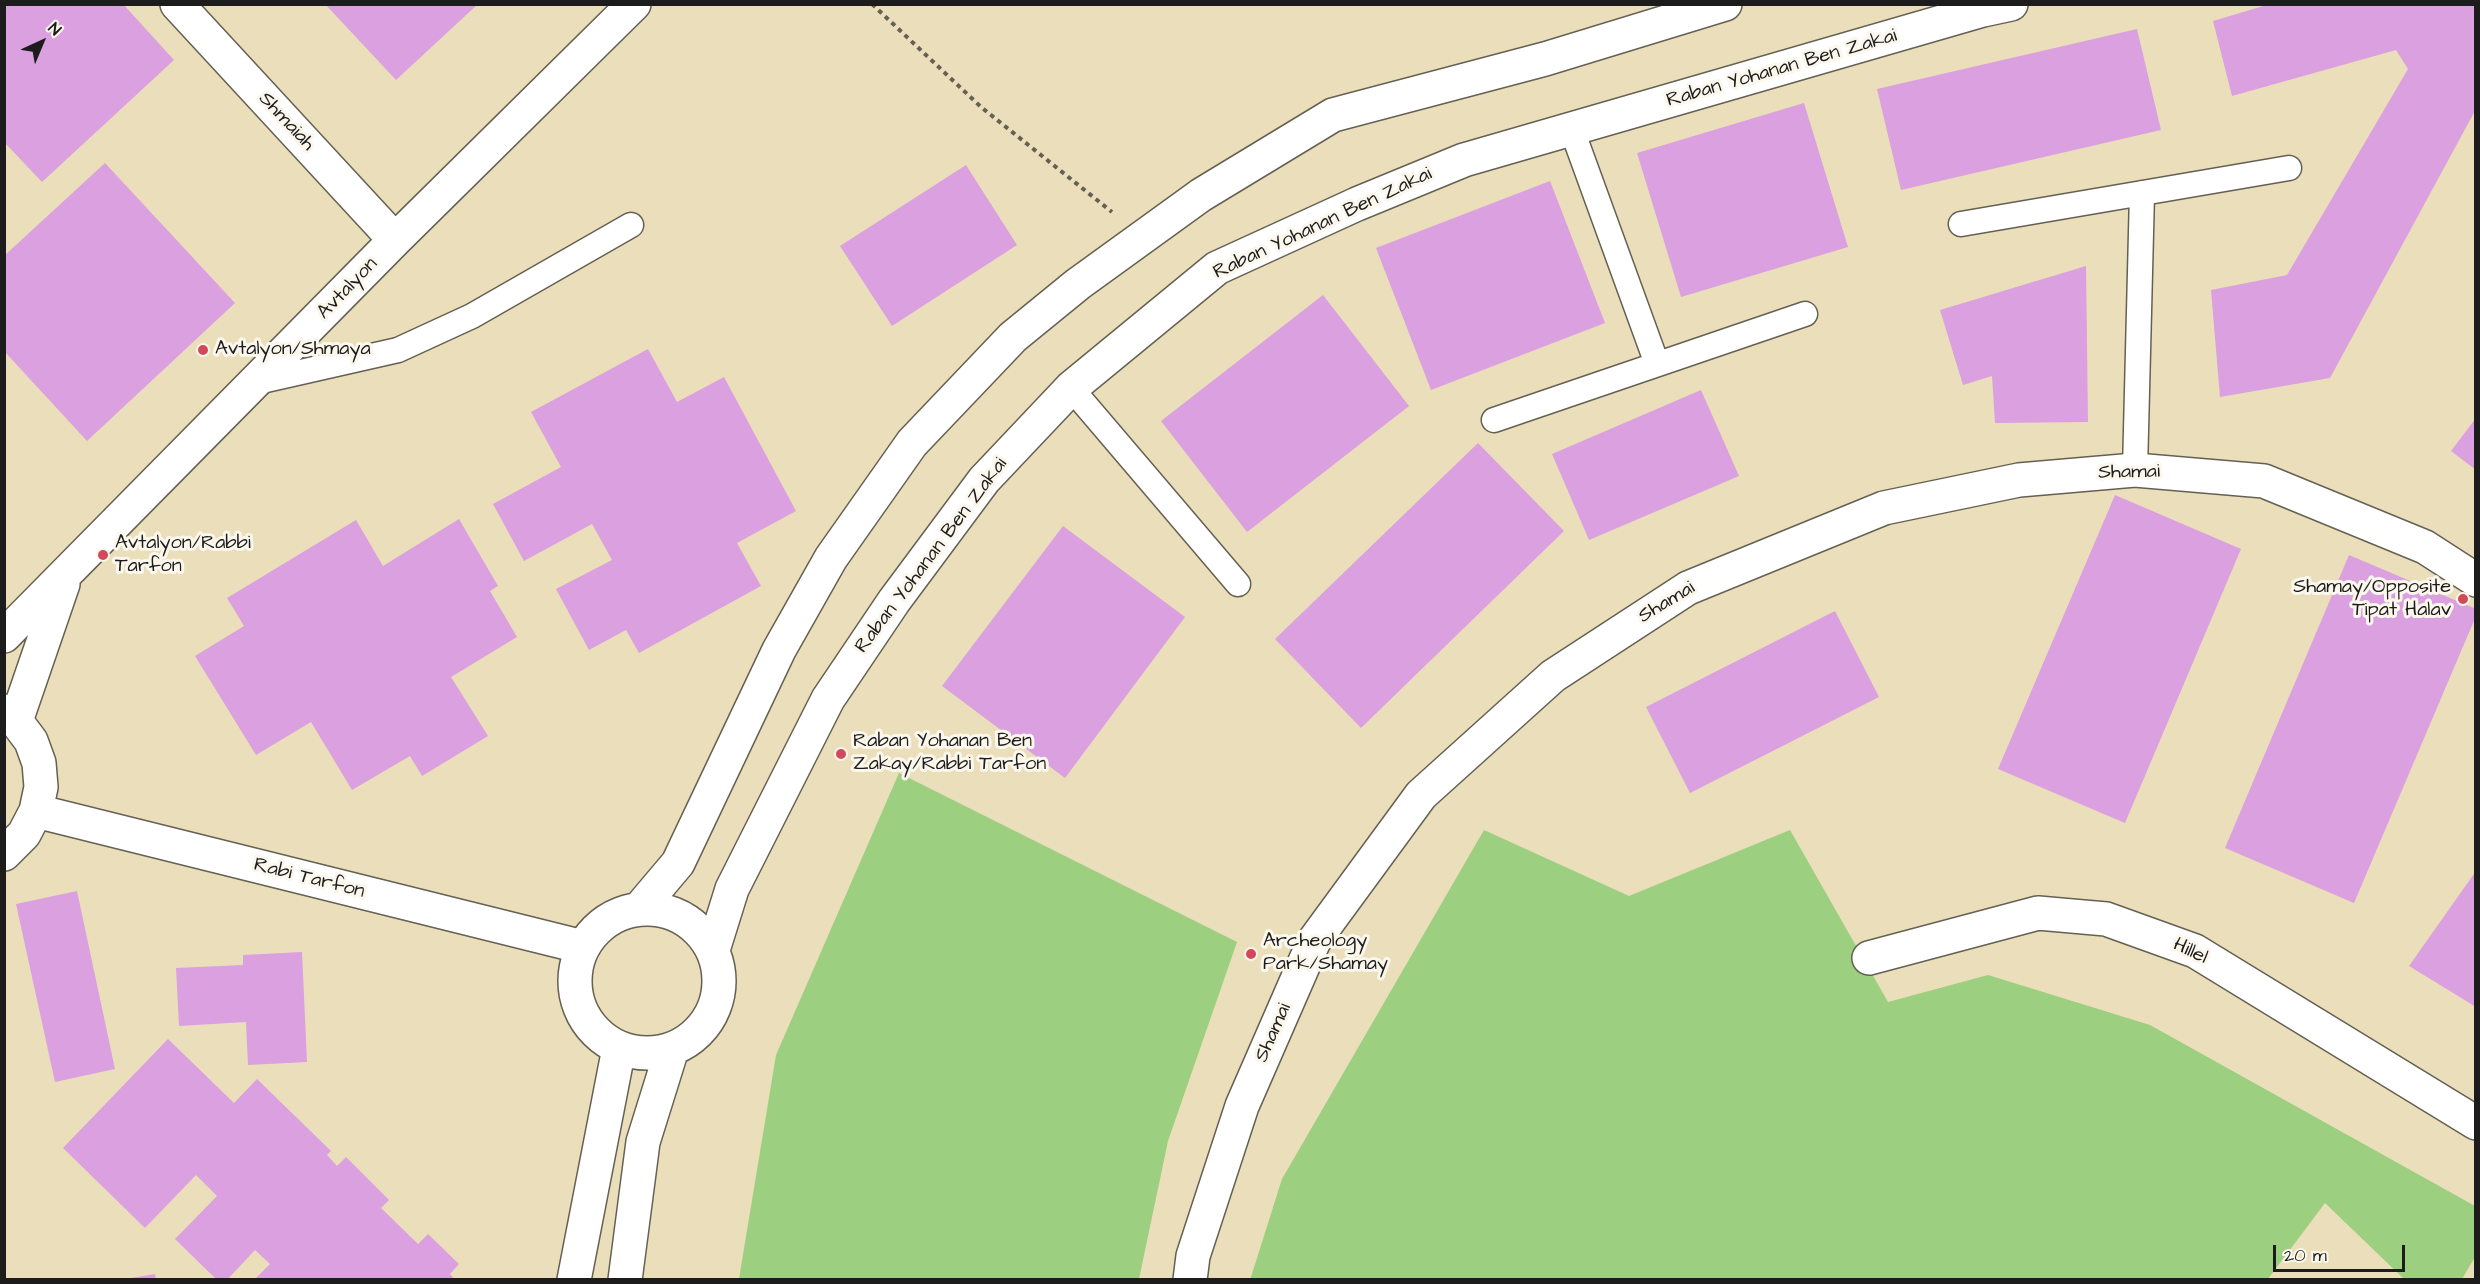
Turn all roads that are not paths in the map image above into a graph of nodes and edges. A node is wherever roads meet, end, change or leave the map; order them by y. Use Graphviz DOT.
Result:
graph roads {
  1 [pos="177,4"];
  2 [pos="634,4"];
  3 [pos="1725,4"];
  4 [pos="1992,6"];
  5 [pos="1572,130"];
  6 [pos="2289,168"];
  7 [pos="2142,193"];
  8 [pos="1960,224"];
  9 [pos="631,225"];
  10 [pos="395,240"];
  11 [pos="1805,314"];
  12 [pos="1657,364"];
  13 [pos="256,382"];
  14 [pos="1071,388"];
  15 [pos="1494,420"];
  16 [pos="2135,470"];
  17 [pos="66,576"];
  18 [pos="2475,580"];
  19 [pos="1238,584"];
  20 [pos="4,636"];
  21 [pos="10,716"];
  22 [pos="36,811"];
  23 [pos="4,854"];
  24 [pos="640,908"];
  25 [pos="583,947"];
  26 [pos="713,950"];
  27 [pos="1869,958"];
  28 [pos="619,1048"];
  29 [pos="672,1049"];
  30 [pos="2475,1123"];
  31 [pos="574,1280"];
  32 [pos="625,1280"];
  33 [pos="1190,1280"];
  1 -- 10 [label="street, Shmaiah"];
  2 -- 10 [label="street, Avtalyon"];
  3 -- 24 [label="street"];
  4 -- 5 [label="street, Raban Yohanan Ben Zakai"];
  5 -- 12 [label="lane"];
  5 -- 14 [label="street, Raban Yohanan Ben Zakai"];
  6 -- 7 [label="lane"];
  7 -- 8 [label="lane"];
  7 -- 16 [label="lane"];
  9 -- 13 [label="lane"];
  10 -- 13 [label="street, Avtalyon"];
  11 -- 12 [label="lane"];
  12 -- 15 [label="lane"];
  13 -- 17 [label="street, Avtalyon"];
  14 -- 19 [label="lane"];
  14 -- 26 [label="street, Raban Yohanan Ben Zakai"];
  16 -- 18 [label="street, Shamai"];
  16 -- 33 [label="street, Shamai"];
  17 -- 20 [label="street, Avtalyon"];
  17 -- 21 [label="street, Avtalyon"];
  21 -- 22 [label="street"];
  22 -- 23 [label="street"];
  22 -- 25 [label="street, Rabi Tarfon"];
  24 -- 25 [label="street"];
  24 -- 26 [label="street"];
  25 -- 28 [label="street"];
  26 -- 29 [label="street"];
  27 -- 30 [label="street, Hillel"];
  28 -- 29 [label="street"];
  28 -- 31 [label="street"];
  29 -- 32 [label="street"];
}
